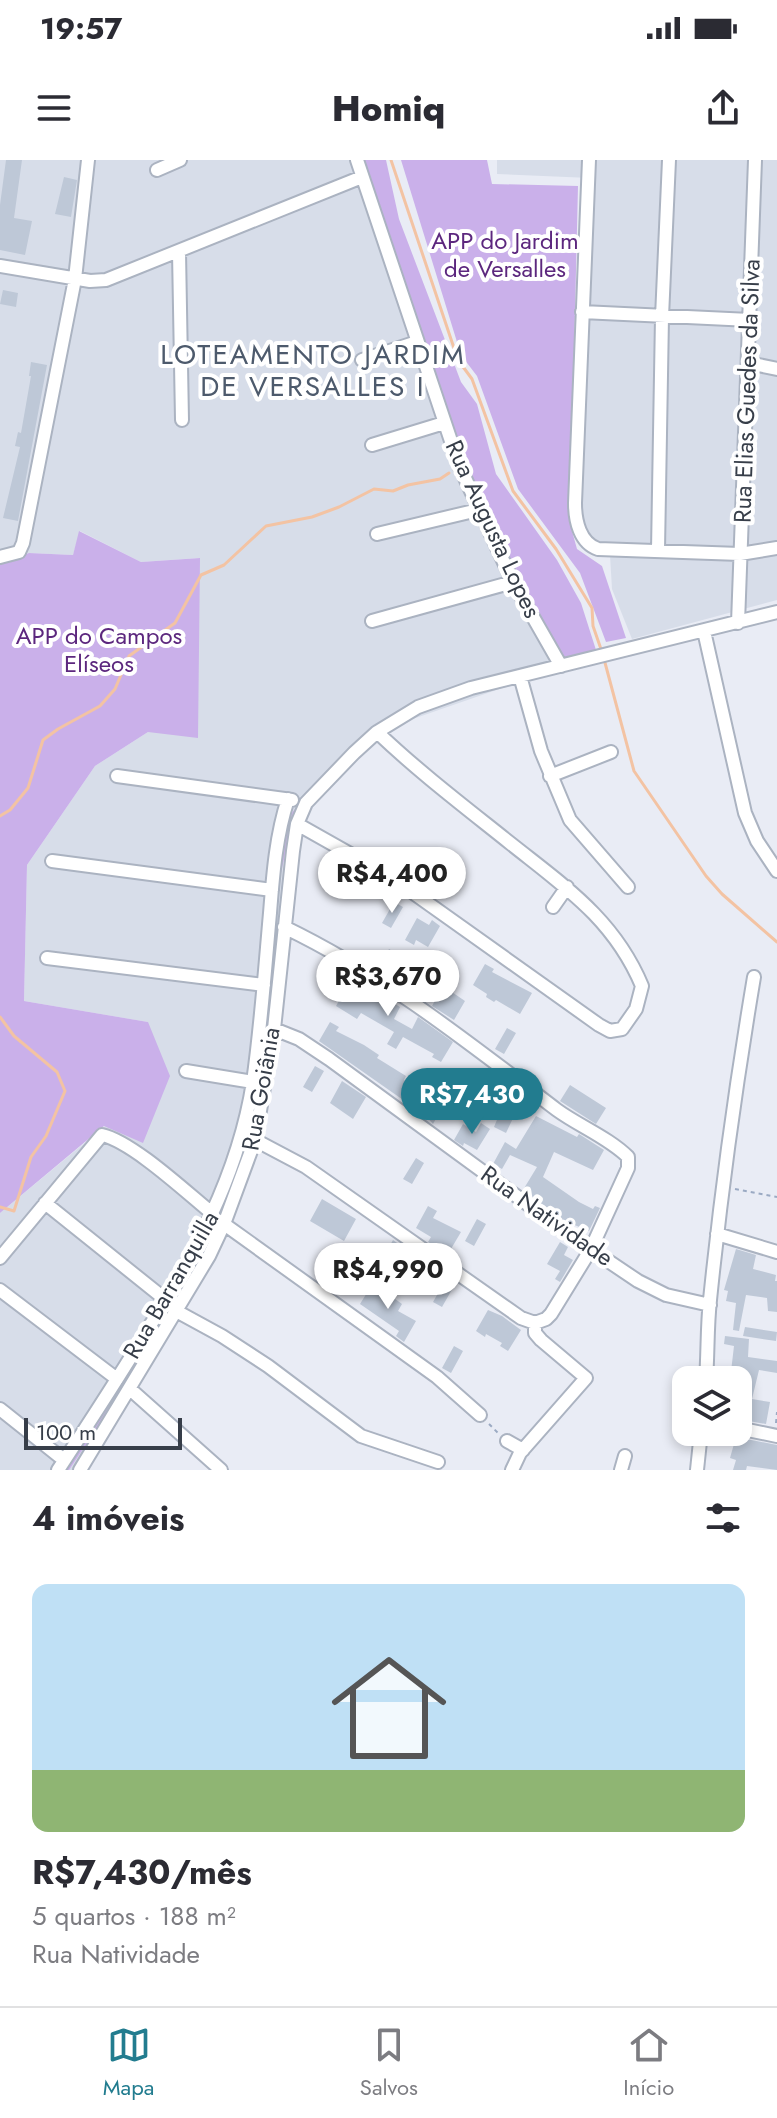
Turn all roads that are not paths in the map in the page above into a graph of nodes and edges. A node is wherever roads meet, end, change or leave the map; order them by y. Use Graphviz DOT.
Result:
graph roads {
  1 [pos="88,160"];
  2 [pos="180,160"];
  3 [pos="357,160"];
  4 [pos="589,160"];
  5 [pos="669,160"];
  6 [pos="755,160"];
  7 [pos="157,170"];
  8 [pos="362,177"];
  9 [pos="179,252"];
  10 [pos="0,266"];
  11 [pos="75,279"];
  12 [pos="582,312"];
  13 [pos="662,317"];
  14 [pos="750,320"];
  15 [pos="417,342"];
  16 [pos="362,360"];
  17 [pos="749,363"];
  18 [pos="777,369"];
  19 [pos="182,420"];
  20 [pos="444,423"];
  21 [pos="372,445"];
  22 [pos="478,510"];
  23 [pos="377,534"];
  24 [pos="777,548"];
  25 [pos="658,550"];
  26 [pos="740,554"];
  27 [pos="0,557"];
  28 [pos="513,582"];
  29 [pos="777,612"];
  30 [pos="372,621"];
  31 [pos="738,623"];
  32 [pos="704,631"];
  33 [pos="561,666"];
  34 [pos="520,676"];
  35 [pos="377,732"];
  36 [pos="611,752"];
  37 [pos="117,776"];
  38 [pos="550,776"];
  39 [pos="288,799"];
  40 [pos="306,803"];
  41 [pos="297,824"];
  42 [pos="52,861"];
  43 [pos="777,871"];
  44 [pos="567,887"];
  45 [pos="628,887"];
  46 [pos="272,890"];
  47 [pos="553,907"];
  48 [pos="284,927"];
  49 [pos="47,958"];
  50 [pos="754,977"];
  51 [pos="264,985"];
  52 [pos="274,1029"];
  53 [pos="186,1071"];
  54 [pos="253,1082"];
  55 [pos="249,1145"];
  56 [pos="45,1203"];
  57 [pos="213,1214"];
  58 [pos="224,1224"];
  59 [pos="717,1234"];
  60 [pos="591,1249"];
  61 [pos="777,1252"];
  62 [pos="0,1258"];
  63 [pos="0,1290"];
  64 [pos="166,1300"];
  65 [pos="710,1305"];
  66 [pos="178,1312"];
  67 [pos="535,1323"];
  68 [pos="707,1366"];
  69 [pos="117,1379"];
  70 [pos="130,1389"];
  71 [pos="0,1409"];
  72 [pos="480,1415"];
  73 [pos="90,1424"];
  74 [pos="752,1431"];
  75 [pos="103,1433"];
  76 [pos="777,1436"];
  77 [pos="507,1441"];
  78 [pos="700,1446"];
  79 [pos="523,1450"];
  80 [pos="625,1456"];
  81 [pos="438,1462"];
  82 [pos="61,1465"];
  83 [pos="80,1470"];
  84 [pos="221,1470"];
  85 [pos="512,1470"];
  86 [pos="621,1470"];
  87 [pos="697,1470"];
  1 -- 11 [label="street"];
  2 -- 7 [label="street"];
  3 -- 8 [label="street, Rua Augusta Lopes"];
  4 -- 12 [label="street"];
  5 -- 13 [label="street"];
  6 -- 14 [label="street, Rua Elias Guedes da Silva"];
  8 -- 9 [label="street"];
  8 -- 15 [label="street, Rua Augusta Lopes"];
  9 -- 11 [label="street"];
  9 -- 19 [label="street"];
  10 -- 11 [label="street"];
  11 -- 27 [label="street"];
  12 -- 13 [label="street"];
  12 -- 25 [label="street"];
  13 -- 14 [label="street"];
  13 -- 25 [label="street"];
  14 -- 17 [label="street, Rua Elias Guedes da Silva"];
  15 -- 16 [label="street"];
  15 -- 20 [label="street, Rua Augusta Lopes"];
  17 -- 18 [label="street"];
  17 -- 26 [label="street, Rua Elias Guedes da Silva"];
  20 -- 21 [label="street"];
  20 -- 22 [label="street, Rua Augusta Lopes"];
  22 -- 23 [label="street"];
  22 -- 28 [label="street, Rua Augusta Lopes"];
  24 -- 26 [label="street"];
  25 -- 26 [label="street"];
  26 -- 31 [label="street, Rua Elias Guedes da Silva"];
  28 -- 30 [label="street"];
  28 -- 33 [label="street, Rua Augusta Lopes"];
  29 -- 31 [label="street, Rua Goiânia"];
  31 -- 32 [label="street, Rua Goiânia"];
  32 -- 33 [label="street, Rua Goiânia"];
  32 -- 43 [label="street"];
  33 -- 34 [label="street, Rua Goiânia"];
  34 -- 35 [label="street, Rua Goiânia"];
  34 -- 38 [label="street"];
  35 -- 40 [label="street, Rua Goiânia"];
  35 -- 44 [label="street"];
  36 -- 38 [label="street"];
  37 -- 39 [label="street"];
  38 -- 45 [label="street"];
  39 -- 40 [label="street"];
  39 -- 46 [label="street, Rua Barranquilla"];
  40 -- 41 [label="street, Rua Goiânia"];
  41 -- 44 [label="street"];
  41 -- 48 [label="street, Rua Goiânia"];
  42 -- 46 [label="street"];
  44 -- 47 [label="street"];
  46 -- 51 [label="street, Rua Barranquilla"];
  48 -- 52 [label="street, Rua Goiânia"];
  48 -- 60 [label="street"];
  49 -- 51 [label="street"];
  50 -- 59 [label="street"];
  51 -- 54 [label="street, Rua Barranquilla"];
  52 -- 55 [label="street, Rua Goiânia"];
  52 -- 60 [label="street, Rua Natividade"];
  53 -- 54 [label="street"];
  54 -- 55 [label="street, Rua Barranquilla"];
  55 -- 57 [label="street, Rua Barranquilla"];
  55 -- 58 [label="street, Rua Goiânia"];
  55 -- 67 [label="street"];
  56 -- 57 [label="street"];
  56 -- 62 [label="street"];
  56 -- 64 [label="street"];
  57 -- 64 [label="street, Rua Barranquilla"];
  58 -- 66 [label="street, Rua Goiânia"];
  58 -- 72 [label="street"];
  59 -- 61 [label="street"];
  59 -- 65 [label="street"];
  60 -- 65 [label="street, Rua Natividade"];
  60 -- 67 [label="street"];
  63 -- 69 [label="street"];
  64 -- 69 [label="street, Rua Barranquilla"];
  65 -- 68 [label="street"];
  66 -- 70 [label="street, Rua Goiânia"];
  66 -- 81 [label="street"];
  67 -- 79 [label="street"];
  69 -- 73 [label="street, Rua Barranquilla"];
  70 -- 75 [label="street, Rua Goiânia"];
  70 -- 84 [label="street"];
  71 -- 82 [label="street"];
  73 -- 75 [label="street"];
  73 -- 82 [label="street, Rua Barranquilla"];
  74 -- 76 [label="street"];
  75 -- 83 [label="street, Rua Goiânia"];
  77 -- 79 [label="street"];
  78 -- 87 [label="street"];
  79 -- 85 [label="street"];
  80 -- 86 [label="street"];
}
